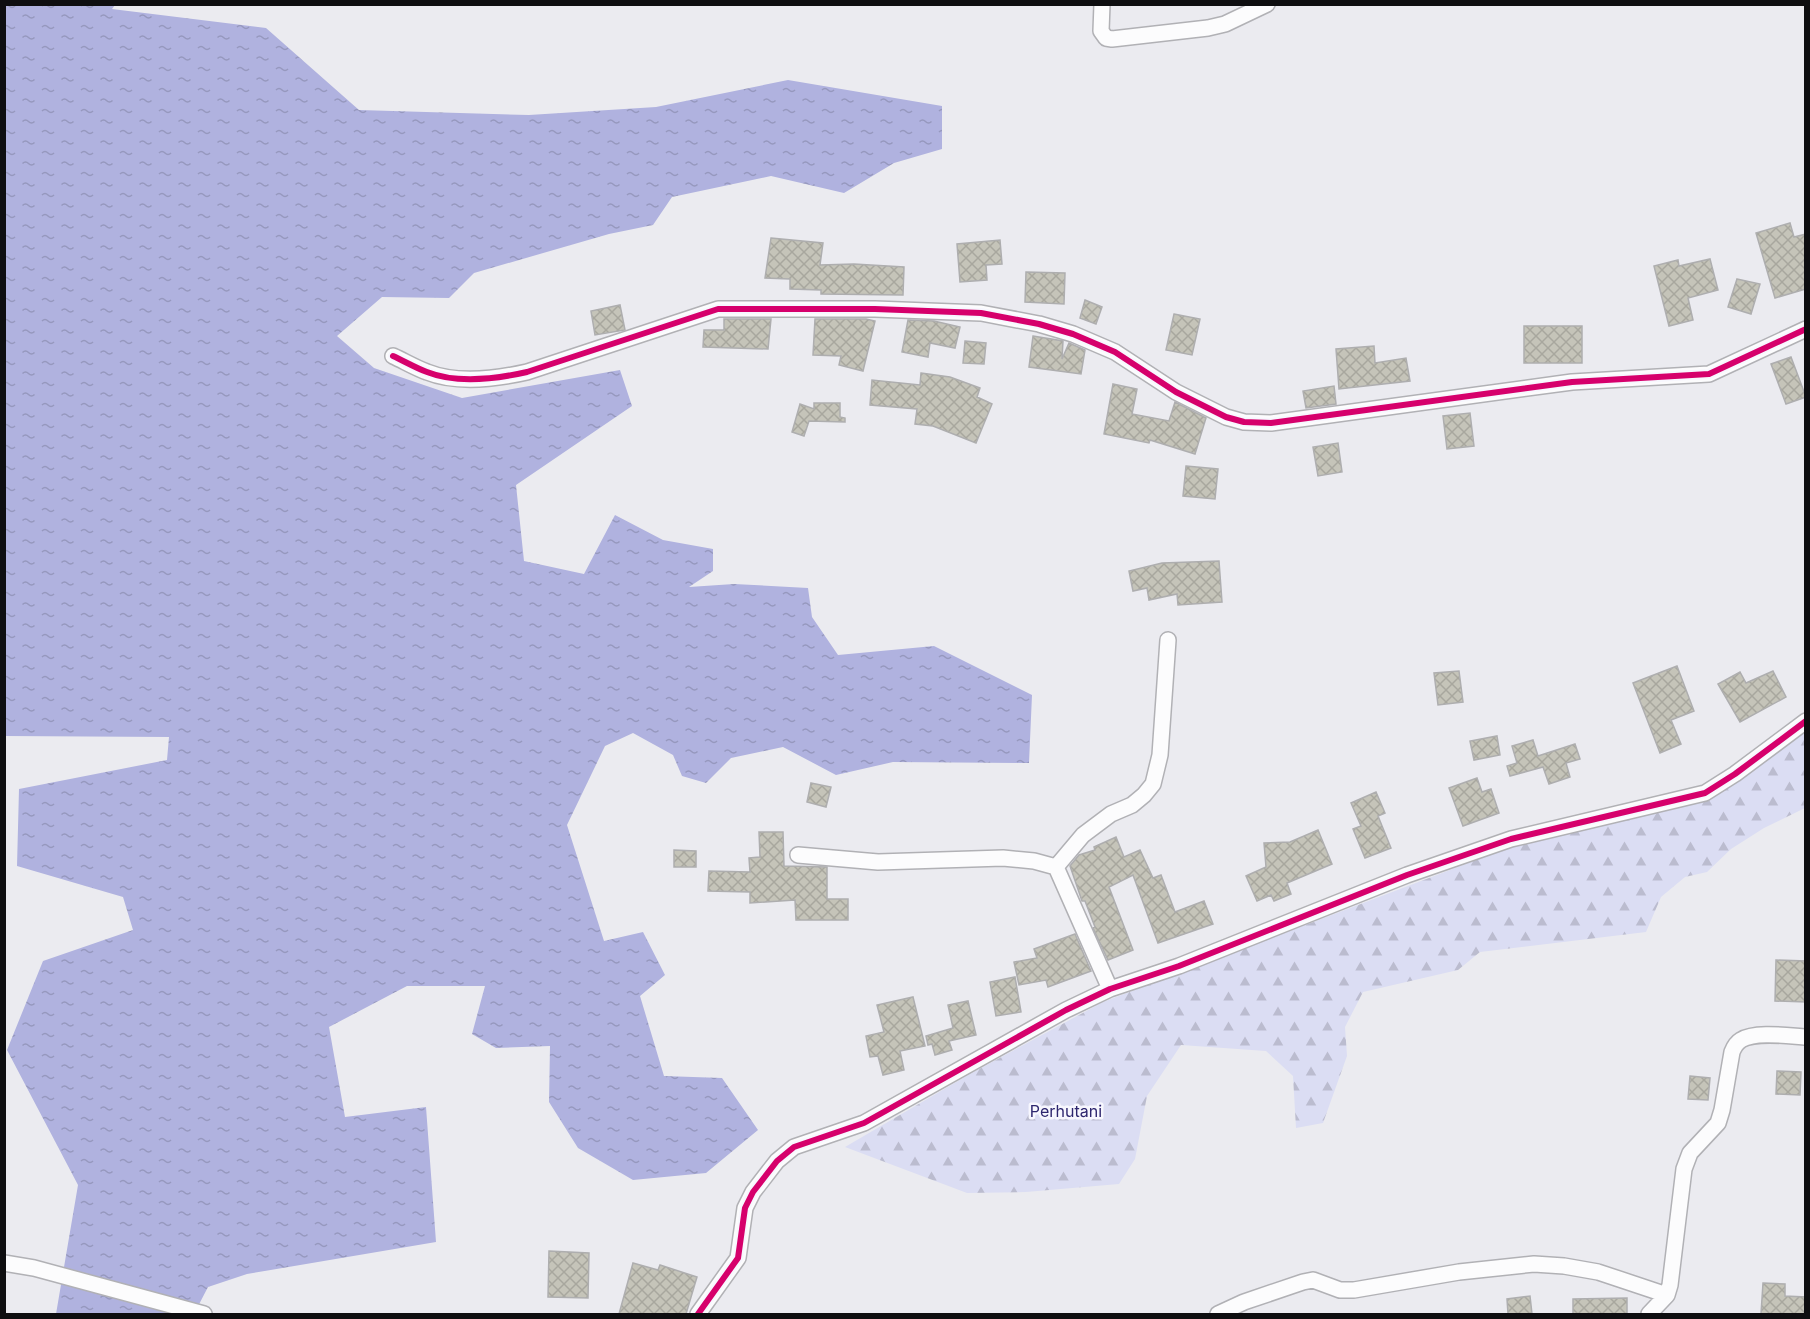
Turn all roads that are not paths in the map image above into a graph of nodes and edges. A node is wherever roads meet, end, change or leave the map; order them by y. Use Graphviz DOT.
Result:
graph roads {
  1 [pos="1102,4"];
  2 [pos="1267,4"];
  3 [pos="1806,329"];
  4 [pos="393,356"];
  5 [pos="1168,640"];
  6 [pos="1806,721"];
  7 [pos="798,855"];
  8 [pos="1056,867"];
  9 [pos="1110,989"];
  10 [pos="1806,1037"];
  11 [pos="4,1263"];
  12 [pos="1667,1295"];
  13 [pos="204,1314"];
  14 [pos="698,1314"];
  15 [pos="1218,1314"];
  16 [pos="1649,1314"];
  1 -- 2 [label="street"];
  3 -- 4 [label="street"];
  5 -- 8 [label="street"];
  6 -- 9 [label="street"];
  7 -- 8 [label="street"];
  8 -- 9 [label="street"];
  9 -- 14 [label="street"];
  10 -- 12 [label="street"];
  11 -- 13 [label="street"];
  12 -- 15 [label="street"];
  12 -- 16 [label="street"];
}
